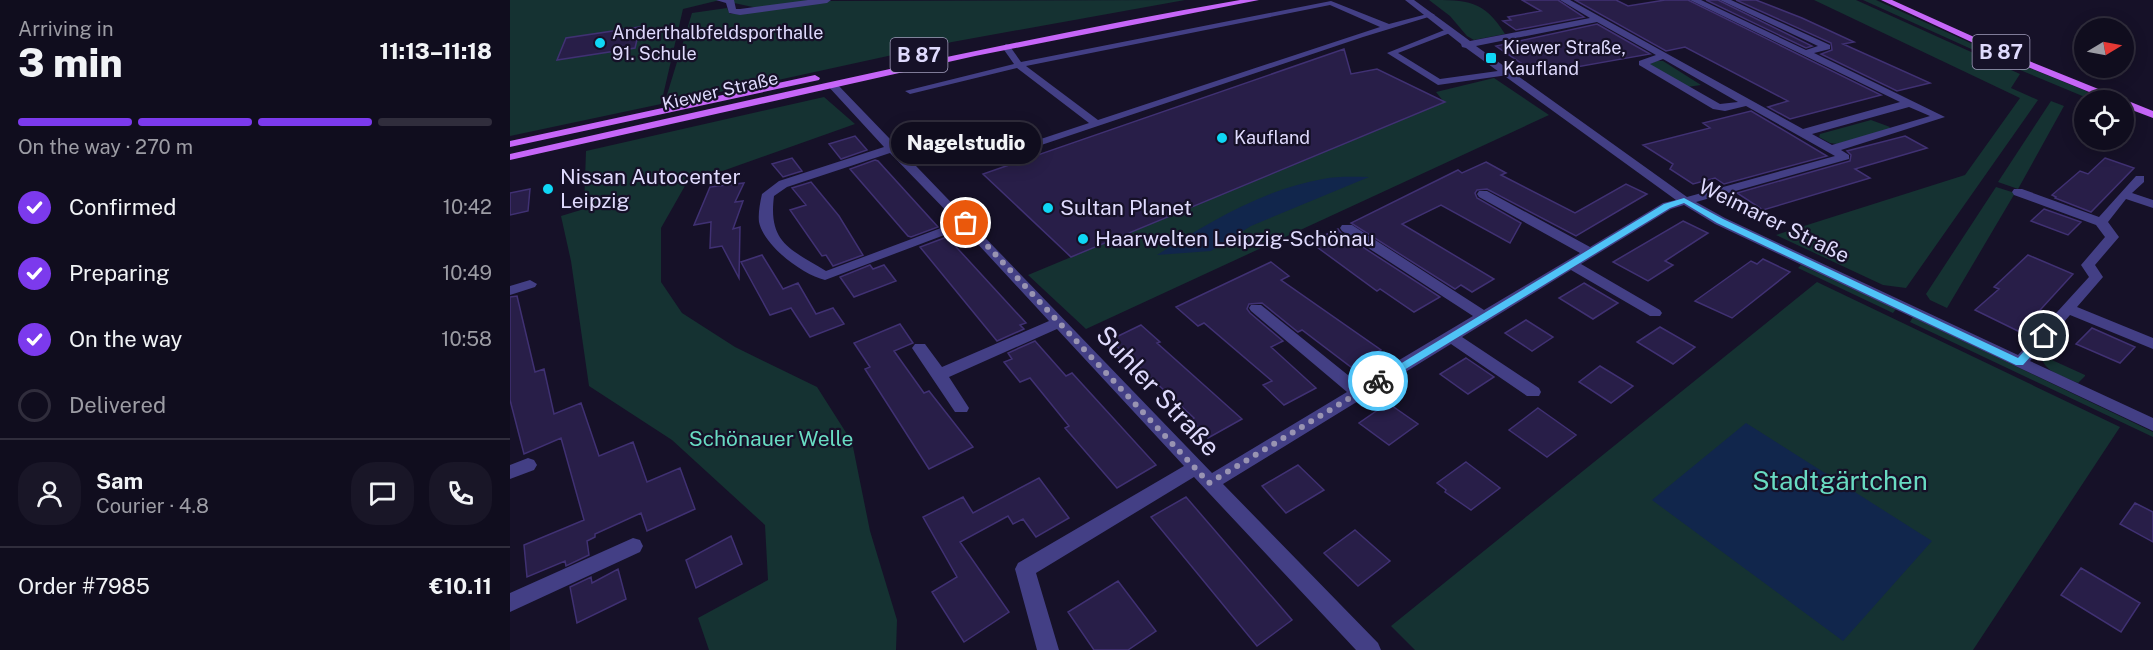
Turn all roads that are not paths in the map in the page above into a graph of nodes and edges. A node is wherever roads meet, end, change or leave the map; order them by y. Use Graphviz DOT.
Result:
graph roads {
  1 [pos="720,0"];
  2 [pos="827,0"];
  3 [pos="1207,0"];
  4 [pos="1255,0"];
  5 [pos="1409,0"];
  6 [pos="1564,0"];
  7 [pos="1724,0"];
  8 [pos="1885,0"];
  9 [pos="1699,1"];
  10 [pos="1431,15"];
  11 [pos="1598,19"];
  12 [pos="1770,21"];
  13 [pos="1748,26"];
  14 [pos="1388,27"];
  15 [pos="1447,31"];
  16 [pos="1465,45"];
  17 [pos="1006,47"];
  18 [pos="1804,53"];
  19 [pos="1664,56"];
  20 [pos="1019,66"];
  21 [pos="1505,73"];
  22 [pos="832,85"];
  23 [pos="1715,85"];
  24 [pos="2093,90"];
  25 [pos="910,91"];
  26 [pos="1689,91"];
  27 [pos="1747,103"];
  28 [pos="1910,103"];
  29 [pos="2134,107"];
  30 [pos="1872,114"];
  31 [pos="2153,114"];
  32 [pos="1097,124"];
  33 [pos="1902,129"];
  34 [pos="1802,133"];
  35 [pos="510,144"];
  36 [pos="894,148"];
  37 [pos="1831,149"];
  38 [pos="510,157"];
  39 [pos="988,160"];
  40 [pos="2140,179"];
  41 [pos="2018,192"];
  42 [pos="1483,194"];
  43 [pos="2124,194"];
  44 [pos="1684,200"];
  45 [pos="2153,204"];
  46 [pos="2101,222"];
  47 [pos="966,223"];
  48 [pos="1347,228"];
  49 [pos="1589,252"];
  50 [pos="1570,264"];
  51 [pos="530,284"];
  52 [pos="510,291"];
  53 [pos="1256,308"];
  54 [pos="2069,309"];
  55 [pos="1655,313"];
  56 [pos="1485,317"];
  57 [pos="1059,322"];
  58 [pos="1451,338"];
  59 [pos="2153,344"];
  60 [pos="920,348"];
  61 [pos="2019,363"];
  62 [pos="939,375"];
  63 [pos="1533,392"];
  64 [pos="1359,393"];
  65 [pos="961,408"];
  66 [pos="2153,425"];
  67 [pos="528,465"];
  68 [pos="1195,468"];
  69 [pos="510,472"];
  70 [pos="1209,483"];
  71 [pos="633,546"];
  72 [pos="510,603"];
  73 [pos="1048,650"];
  74 [pos="1370,650"];
  1 -- 2 [label="street"];
  3 -- 35 [label="main road, Kiewer Straße / B 87"];
  4 -- 17 [label="main road, Kiewer Straße / B 87"];
  5 -- 10 [label="street, Weimarer Straße"];
  6 -- 11 [label="street"];
  7 -- 12 [label="street"];
  8 -- 24 [label="main road, B 87"];
  9 -- 13 [label="street"];
  10 -- 14 [label="lane"];
  10 -- 15 [label="street, Weimarer Straße"];
  11 -- 16 [label="street"];
  11 -- 19 [label="street"];
  12 -- 13 [label="street"];
  12 -- 18 [label="street"];
  13 -- 18 [label="street"];
  14 -- 20 [label="lane"];
  14 -- 32 [label="lane"];
  15 -- 16 [label="street, Weimarer Straße"];
  15 -- 21 [label="lane"];
  16 -- 21 [label="street, Weimarer Straße"];
  17 -- 20 [label="lane"];
  17 -- 22 [label="main road, Kiewer Straße / B 87"];
  18 -- 28 [label="street"];
  19 -- 23 [label="street"];
  19 -- 26 [label="street"];
  20 -- 25 [label="lane"];
  20 -- 32 [label="lane"];
  21 -- 44 [label="street, Weimarer Straße"];
  22 -- 36 [label="street, Suhler Straße"];
  22 -- 38 [label="main road, Kiewer Straße / B 87"];
  23 -- 26 [label="street"];
  23 -- 27 [label="street"];
  26 -- 27 [label="street"];
  27 -- 34 [label="street"];
  28 -- 30 [label="street"];
  28 -- 33 [label="street"];
  29 -- 31 [label="main road"];
  30 -- 33 [label="street"];
  30 -- 34 [label="street"];
  32 -- 39 [label="lane"];
  33 -- 37 [label="street"];
  34 -- 37 [label="street"];
  36 -- 47 [label="street, Suhler Straße"];
  36 -- 47 [label="street"];
  37 -- 44 [label="street"];
  40 -- 43 [label="street"];
  41 -- 46 [label="street"];
  42 -- 49 [label="street"];
  43 -- 45 [label="street"];
  43 -- 46 [label="street"];
  44 -- 49 [label="street"];
  44 -- 61 [label="street, Weimarer Straße"];
  46 -- 54 [label="street"];
  47 -- 57 [label="street, Suhler Straße"];
  48 -- 56 [label="street"];
  49 -- 50 [label="street"];
  50 -- 55 [label="street"];
  50 -- 56 [label="street"];
  51 -- 52 [label="street"];
  53 -- 64 [label="street"];
  54 -- 59 [label="street"];
  54 -- 61 [label="street"];
  56 -- 58 [label="street"];
  57 -- 62 [label="street"];
  57 -- 68 [label="street, Suhler Straße"];
  58 -- 63 [label="street"];
  58 -- 64 [label="street"];
  60 -- 62 [label="street"];
  61 -- 66 [label="street, Weimarer Straße"];
  62 -- 65 [label="street"];
  64 -- 70 [label="street"];
  67 -- 69 [label="street"];
  68 -- 70 [label="street, Suhler Straße"];
  68 -- 73 [label="street"];
  70 -- 74 [label="street, Suhler Straße"];
  71 -- 72 [label="street"];
}
